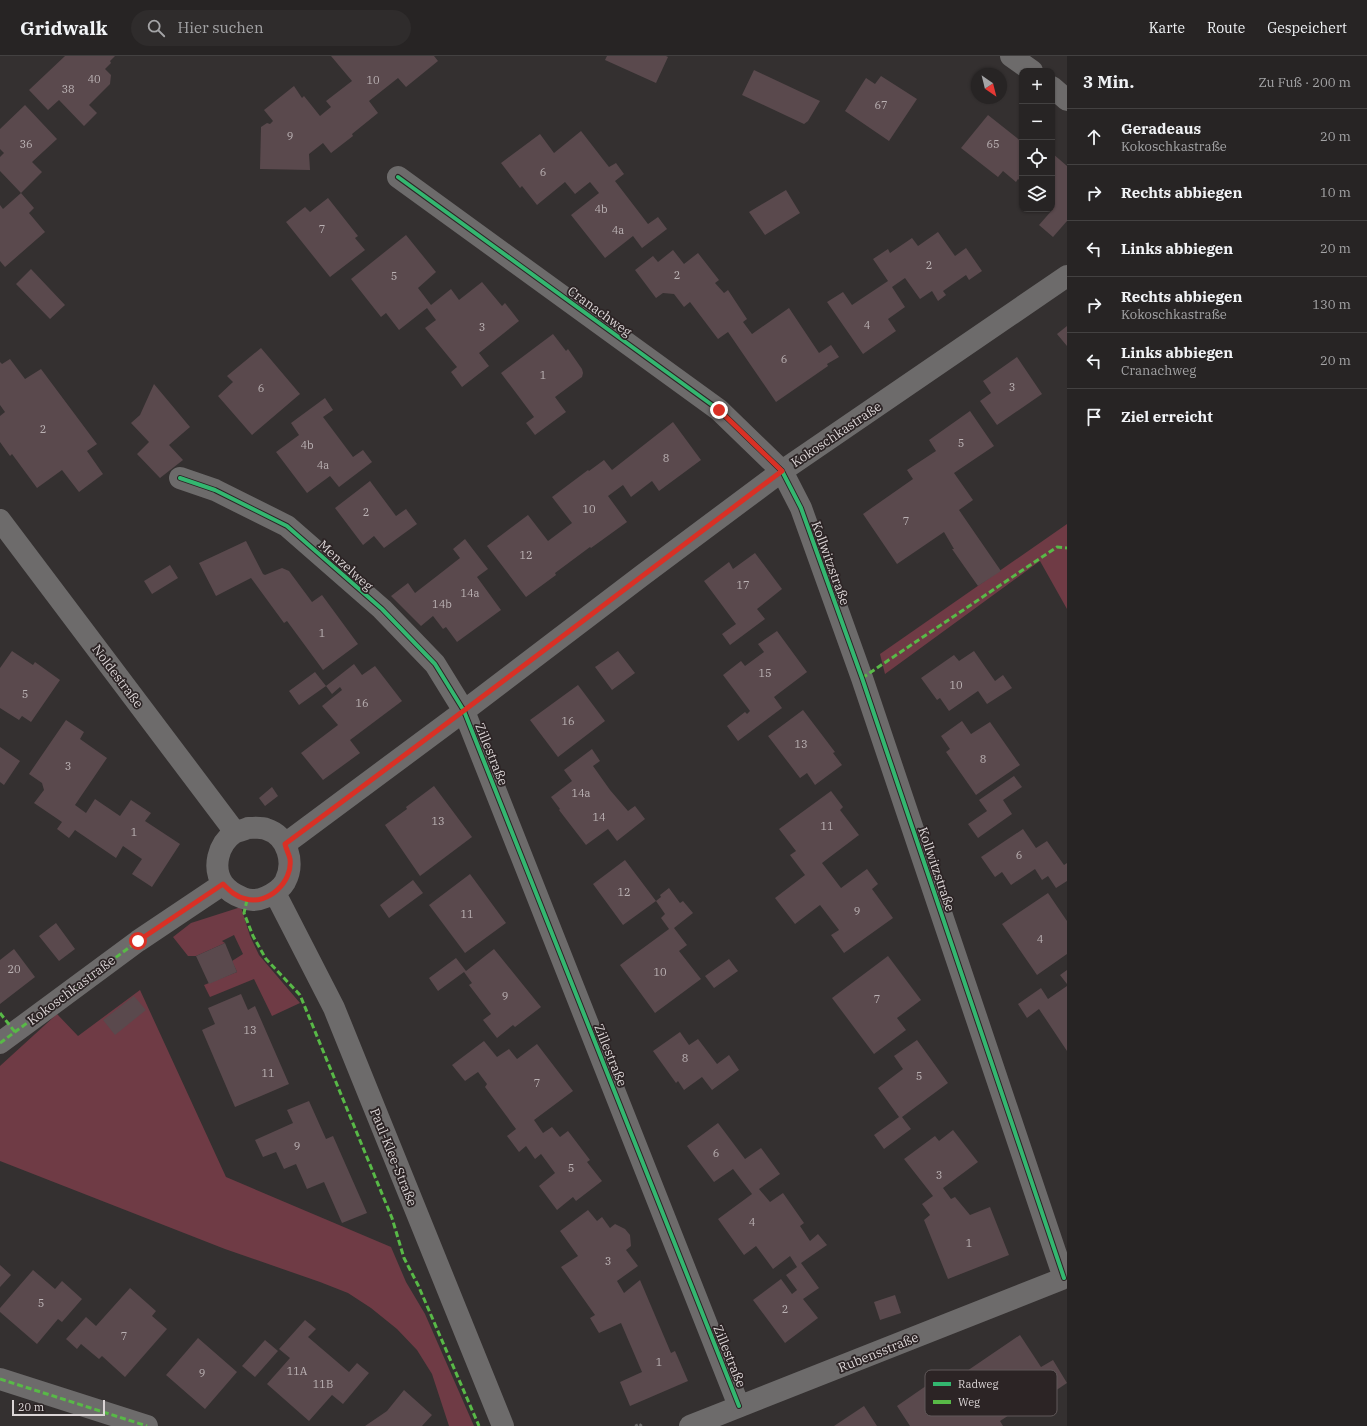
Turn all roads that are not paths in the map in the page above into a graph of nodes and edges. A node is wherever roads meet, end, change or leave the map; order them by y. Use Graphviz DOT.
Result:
graph roads {
  1 [pos="1011,56"];
  2 [pos="1028,68"];
  3 [pos="1055,90"];
  4 [pos="1067,100"];
  5 [pos="398,177"];
  6 [pos="1067,276"];
  7 [pos="782,471"];
  8 [pos="180,478"];
  9 [pos="0,520"];
  10 [pos="464,711"];
  11 [pos="235,832"];
  12 [pos="285,844"];
  13 [pos="223,884"];
  14 [pos="274,893"];
  15 [pos="0,1043"];
  16 [pos="1066,1278"];
  17 [pos="0,1379"];
  18 [pos="739,1406"];
  19 [pos="147,1426"];
  20 [pos="503,1426"];
  21 [pos="690,1426"];
  1 -- 2 [label="street"];
  3 -- 4 [label="street"];
  5 -- 7 [label="street, Cranachweg"];
  6 -- 7 [label="street, Kokoschkastraße"];
  7 -- 10 [label="street, Kokoschkastraße"];
  7 -- 16 [label="street, Kollwitzstraße"];
  8 -- 10 [label="street, Menzelweg"];
  9 -- 11 [label="street, Noldestraße"];
  10 -- 12 [label="street, Kokoschkastraße"];
  10 -- 18 [label="street, Zillestraße"];
  11 -- 12 [label="street"];
  11 -- 13 [label="street"];
  12 -- 14 [label="street"];
  13 -- 14 [label="street"];
  13 -- 15 [label="street, Kokoschkastraße"];
  14 -- 20 [label="street, Paul-Klee-Straße"];
  16 -- 18 [label="street, Rubensstraße"];
  17 -- 19 [label="street"];
  18 -- 21 [label="street, Rubensstraße"];
}
